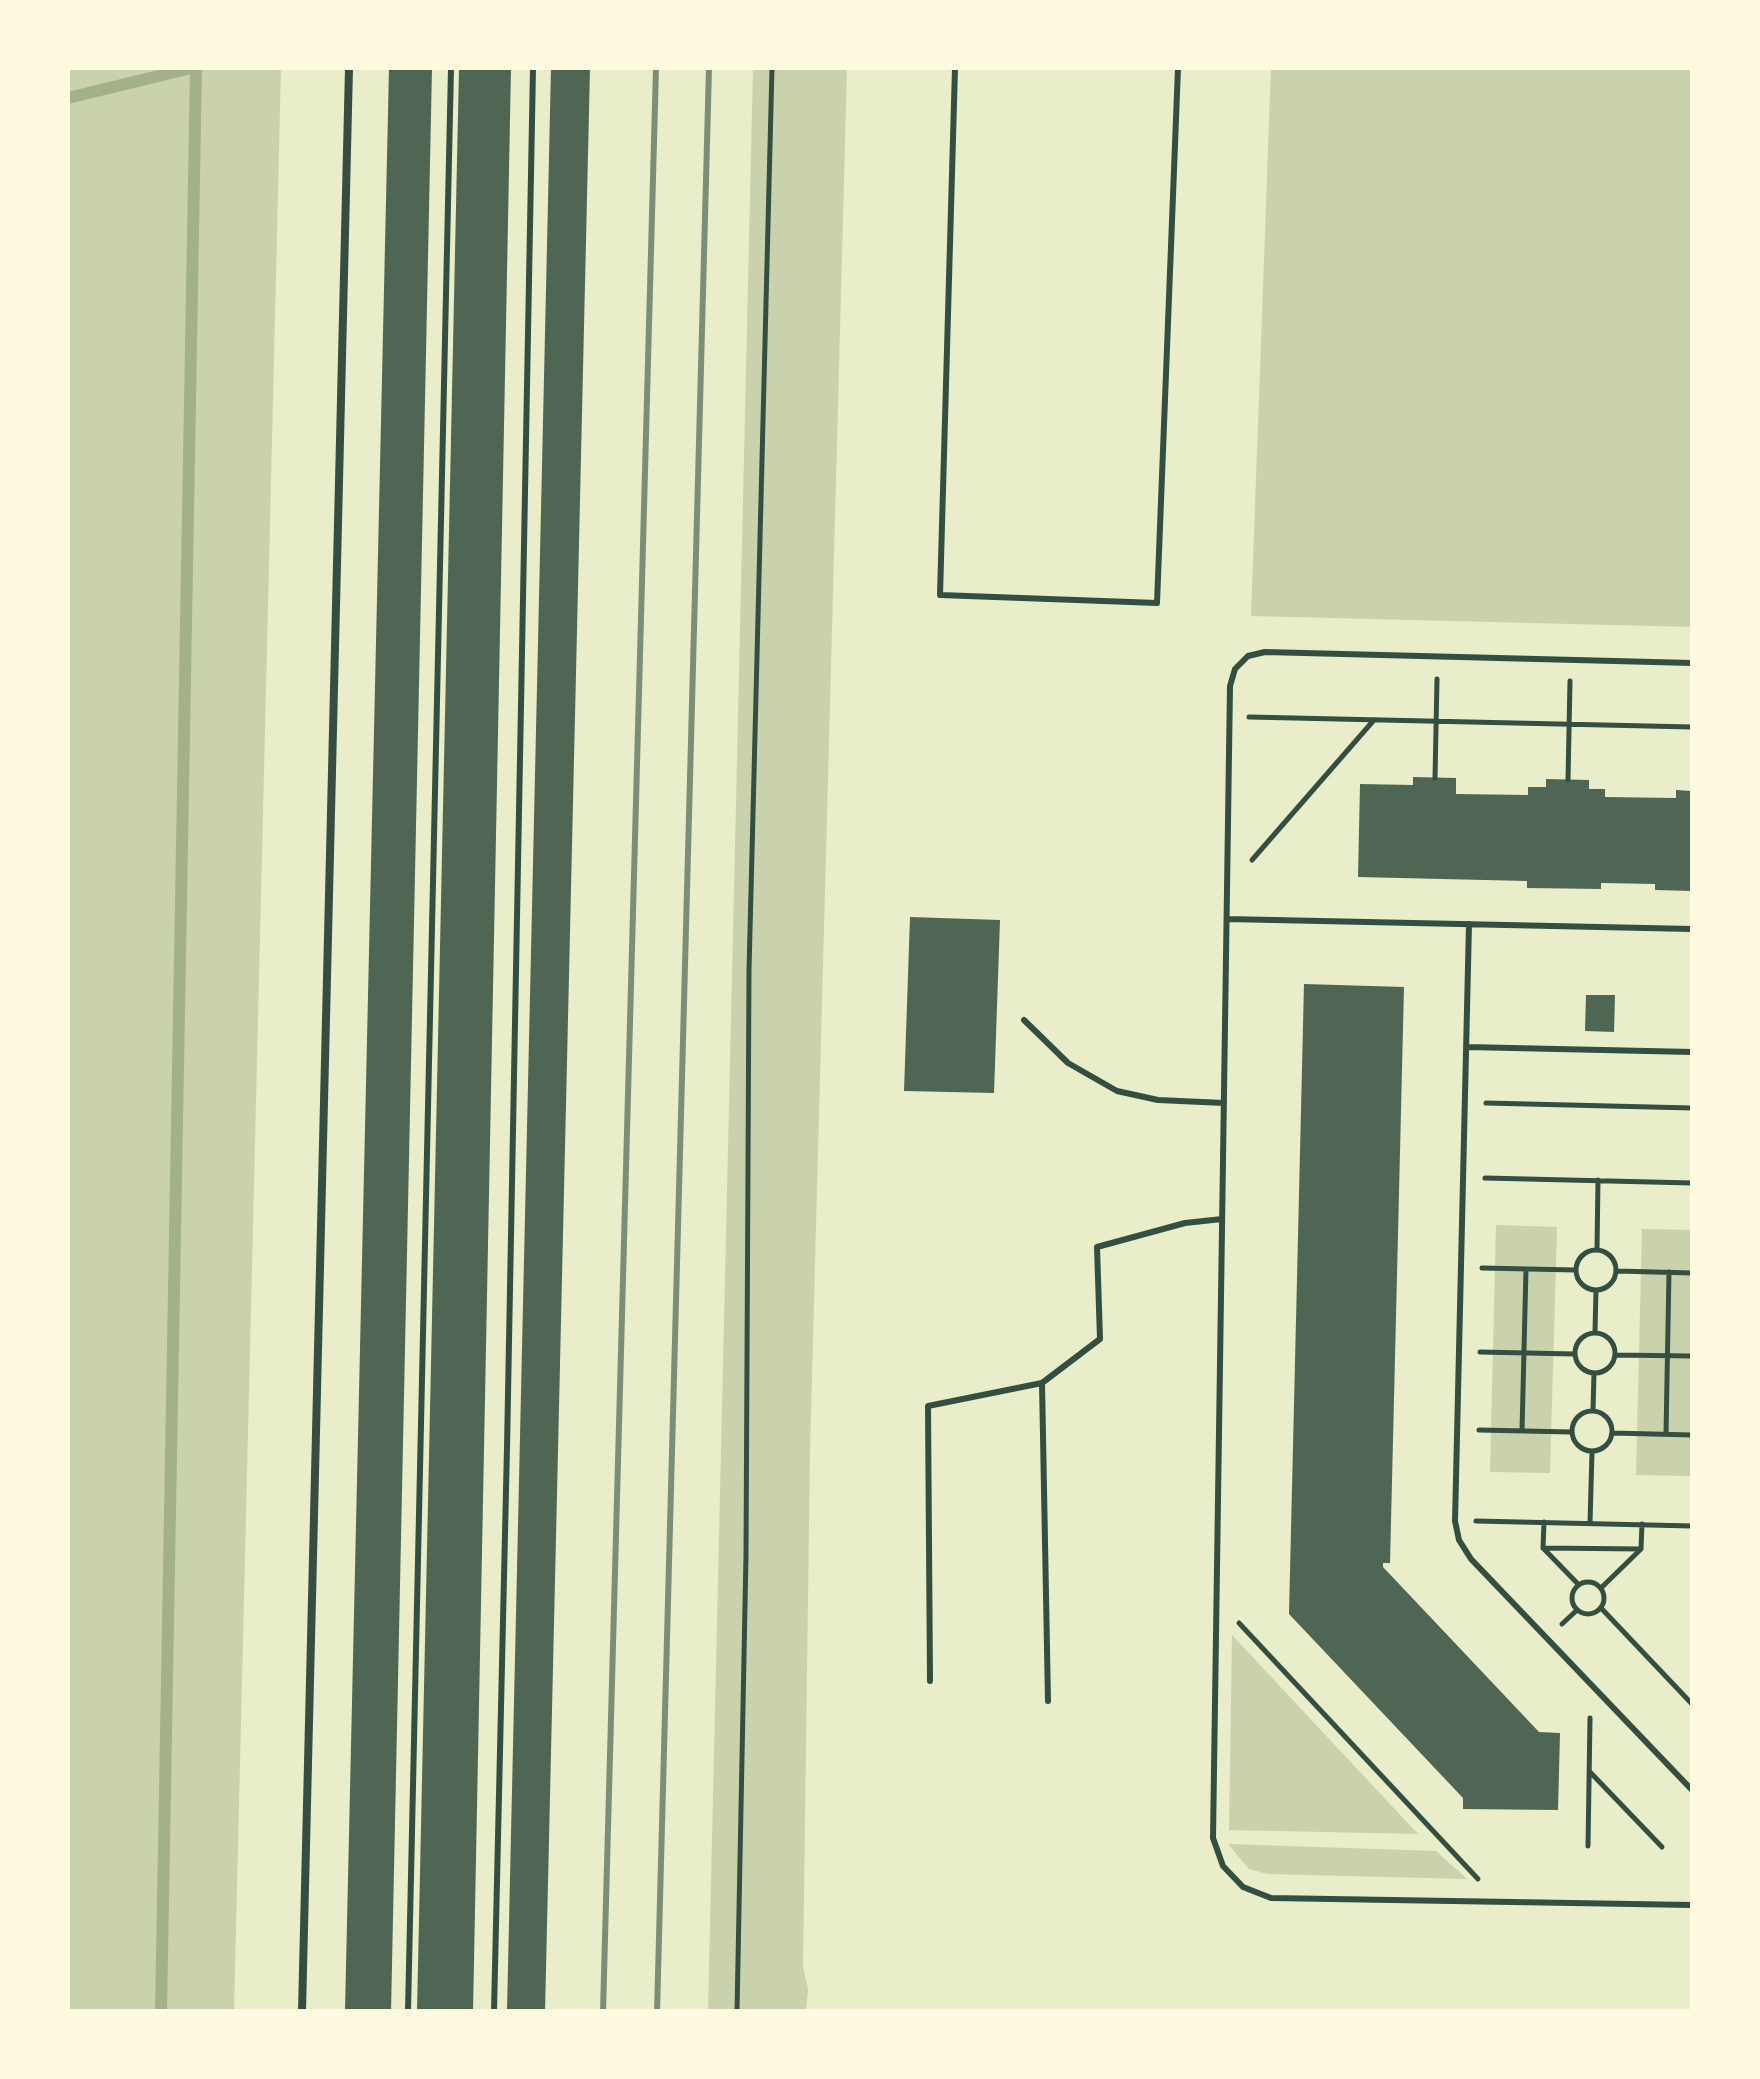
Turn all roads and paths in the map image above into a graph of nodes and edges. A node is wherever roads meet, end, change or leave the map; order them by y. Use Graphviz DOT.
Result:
graph roads {
  1 [pos="349,68"];
  2 [pos="451,68"];
  3 [pos="533,68"];
  4 [pos="772,68"];
  5 [pos="955,68"];
  6 [pos="1178,68"];
  7 [pos="1437,657"];
  8 [pos="1570,660"];
  9 [pos="1692,663"];
  10 [pos="1230,717"];
  11 [pos="1374,720"];
  12 [pos="1436,721"];
  13 [pos="1569,724"];
  14 [pos="1692,727"];
  15 [pos="1435,778"];
  16 [pos="1568,780"];
  17 [pos="1227,888"];
  18 [pos="1227,919"];
  19 [pos="1469,924"];
  20 [pos="1692,929"];
  21 [pos="1024,1020"];
  22 [pos="1467,1047"];
  23 [pos="1692,1052"];
  24 [pos="1224,1103"];
  25 [pos="1465,1103"];
  26 [pos="1692,1108"];
  27 [pos="1464,1178"];
  28 [pos="1598,1180"];
  29 [pos="1692,1183"];
  30 [pos="1222,1219"];
  31 [pos="1597,1249"];
  32 [pos="1461,1267"];
  33 [pos="1526,1269"];
  34 [pos="1575,1270"];
  35 [pos="1617,1271"];
  36 [pos="1669,1272"];
  37 [pos="1692,1273"];
  38 [pos="1596,1290"];
  39 [pos="1595,1332"];
  40 [pos="1459,1351"];
  41 [pos="1524,1353"];
  42 [pos="1574,1354"];
  43 [pos="1615,1355"];
  44 [pos="1667,1356"];
  45 [pos="1692,1356"];
  46 [pos="1594,1373"];
  47 [pos="1042,1383"];
  48 [pos="1593,1411"];
  49 [pos="1458,1430"];
  50 [pos="1522,1431"];
  51 [pos="1571,1432"];
  52 [pos="1613,1433"];
  53 [pos="1666,1434"];
  54 [pos="1692,1435"];
  55 [pos="1592,1452"];
  56 [pos="1455,1521"];
  57 [pos="1544,1522"];
  58 [pos="1590,1523"];
  59 [pos="1642,1524"];
  60 [pos="1692,1526"];
  61 [pos="1543,1548"];
  62 [pos="1641,1549"];
  63 [pos="1578,1584"];
  64 [pos="1601,1588"];
  65 [pos="1217,1599"];
  66 [pos="1601,1608"];
  67 [pos="930,1681"];
  68 [pos="1591,1685"];
  69 [pos="1048,1701"];
  70 [pos="1692,1704"];
  71 [pos="1589,1772"];
  72 [pos="1692,1790"];
  73 [pos="1588,1846"];
  74 [pos="1662,1847"];
  75 [pos="1500,1902"];
  76 [pos="1692,1905"];
  77 [pos="302,2011"];
  78 [pos="408,2011"];
  79 [pos="494,2011"];
  80 [pos="737,2011"];
  1 -- 77 [label="street"];
  2 -- 78 [label="lane"];
  3 -- 79 [label="lane"];
  4 -- 80 [label="path"];
  5 -- 6 [label="lane"];
  7 -- 8 [label="lane"];
  7 -- 10 [label="lane"];
  7 -- 12 [label="path"];
  8 -- 9 [label="lane"];
  8 -- 13 [label="path"];
  10 -- 11 [label="path"];
  10 -- 17 [label="lane"];
  11 -- 12 [label="path"];
  11 -- 17 [label="path"];
  12 -- 13 [label="path"];
  12 -- 15 [label="path"];
  13 -- 14 [label="path"];
  13 -- 16 [label="path"];
  17 -- 18 [label="lane"];
  18 -- 19 [label="lane"];
  18 -- 24 [label="lane"];
  19 -- 20 [label="lane"];
  19 -- 22 [label="lane"];
  21 -- 24 [label="lane"];
  22 -- 23 [label="lane"];
  22 -- 25 [label="lane"];
  24 -- 30 [label="lane"];
  25 -- 26 [label="path"];
  25 -- 27 [label="lane"];
  27 -- 28 [label="path"];
  27 -- 32 [label="lane"];
  28 -- 29 [label="path"];
  28 -- 31 [label="path"];
  30 -- 47 [label="lane"];
  30 -- 65 [label="lane"];
  31 -- 34 [label="path"];
  31 -- 35 [label="path"];
  32 -- 33 [label="path"];
  32 -- 40 [label="lane"];
  33 -- 34 [label="path"];
  33 -- 41 [label="path"];
  34 -- 38 [label="path"];
  35 -- 36 [label="path"];
  35 -- 38 [label="path"];
  36 -- 37 [label="path"];
  36 -- 44 [label="path"];
  38 -- 39 [label="path"];
  39 -- 42 [label="path"];
  39 -- 43 [label="path"];
  40 -- 41 [label="path"];
  40 -- 49 [label="lane"];
  41 -- 42 [label="path"];
  41 -- 50 [label="path"];
  42 -- 46 [label="path"];
  43 -- 44 [label="path"];
  43 -- 46 [label="path"];
  44 -- 45 [label="path"];
  44 -- 53 [label="path"];
  46 -- 48 [label="path"];
  47 -- 67 [label="lane"];
  47 -- 69 [label="lane"];
  48 -- 51 [label="path"];
  48 -- 52 [label="path"];
  49 -- 50 [label="path"];
  49 -- 56 [label="lane"];
  50 -- 51 [label="path"];
  51 -- 55 [label="path"];
  52 -- 53 [label="path"];
  52 -- 55 [label="path"];
  53 -- 54 [label="path"];
  55 -- 58 [label="path"];
  56 -- 57 [label="path"];
  56 -- 68 [label="lane"];
  57 -- 58 [label="path"];
  57 -- 61 [label="path"];
  58 -- 59 [label="path"];
  59 -- 60 [label="path"];
  59 -- 62 [label="path"];
  61 -- 62 [label="path"];
  61 -- 63 [label="path"];
  62 -- 64 [label="path"];
  63 -- 64 [label="path"];
  63 -- 66 [label="path"];
  64 -- 66 [label="path"];
  65 -- 75 [label="path"];
  65 -- 75 [label="lane"];
  66 -- 70 [label="path"];
  68 -- 71 [label="path"];
  68 -- 72 [label="lane"];
  71 -- 73 [label="path"];
  71 -- 74 [label="path"];
  75 -- 76 [label="lane"];
}
